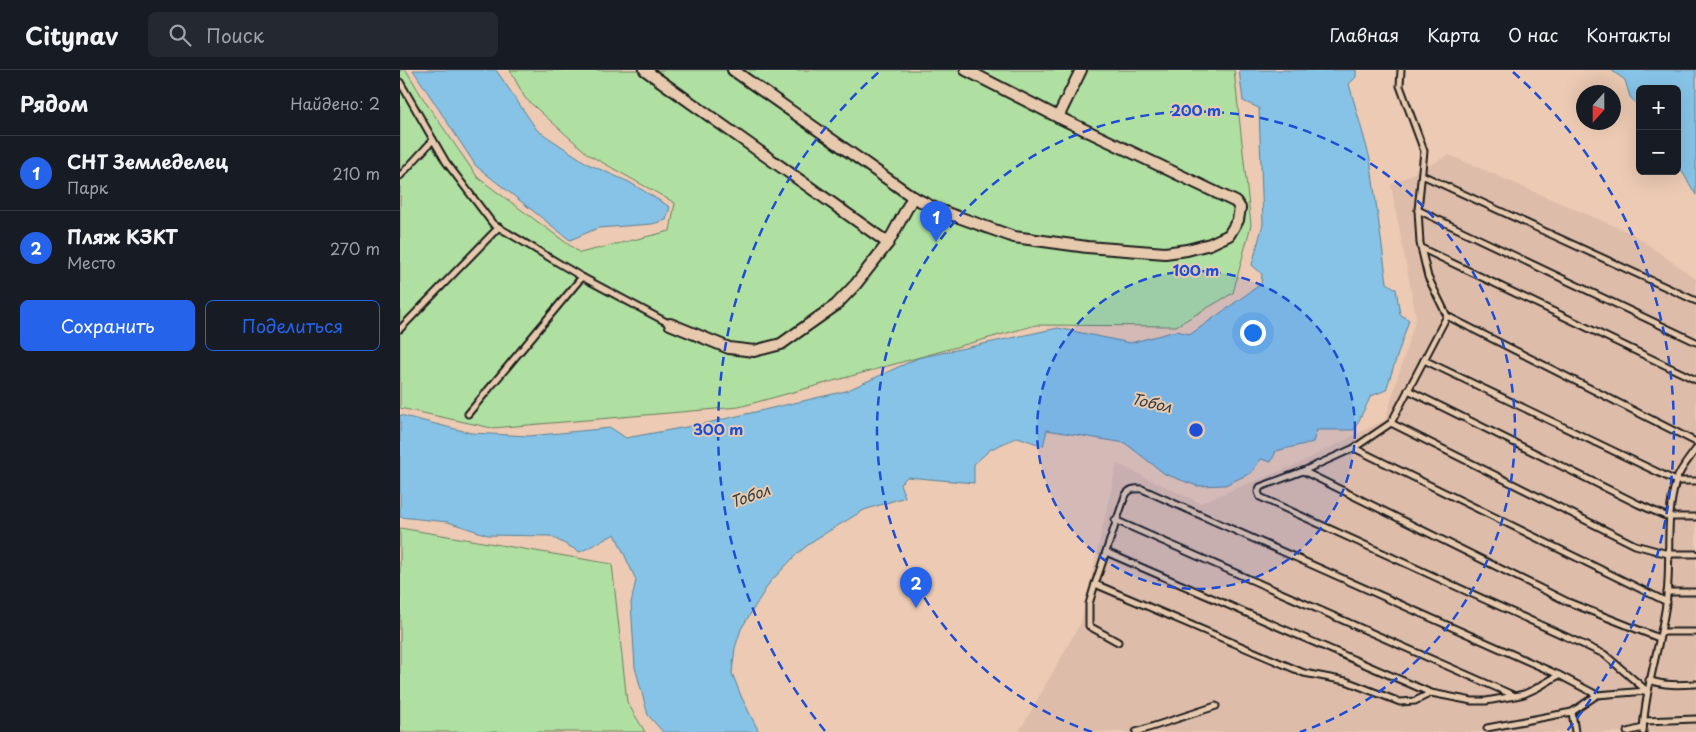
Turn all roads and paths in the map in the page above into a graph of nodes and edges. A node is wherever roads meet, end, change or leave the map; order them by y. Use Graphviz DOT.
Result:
graph roads {
  1 [pos="645,70"];
  2 [pos="733,70"];
  3 [pos="966,70"];
  4 [pos="1081,70"];
  5 [pos="1401,70"];
  6 [pos="400,82"];
  7 [pos="1058,117"];
  8 [pos="434,140"];
  9 [pos="1422,175"];
  10 [pos="400,176"];
  11 [pos="913,197"];
  12 [pos="1418,210"];
  13 [pos="499,227"];
  14 [pos="888,243"];
  15 [pos="1421,248"];
  16 [pos="582,277"];
  17 [pos="1696,302"];
  18 [pos="1447,316"];
  19 [pos="670,324"];
  20 [pos="400,329"];
  21 [pos="1696,342"];
  22 [pos="1424,360"];
  23 [pos="1696,380"];
  24 [pos="1408,390"];
  25 [pos="468,414"];
  26 [pos="1391,423"];
  27 [pos="1696,442"];
  28 [pos="1354,448"];
  29 [pos="1696,449"];
  30 [pos="1303,471"];
  31 [pos="1676,481"];
  32 [pos="1696,481"];
  33 [pos="1668,517"];
  34 [pos="1696,517"];
  35 [pos="1115,520"];
  36 [pos="1106,552"];
  37 [pos="1668,554"];
  38 [pos="1696,554"];
  39 [pos="1095,584"];
  40 [pos="1667,592"];
  41 [pos="1696,592"];
  42 [pos="1667,602"];
  43 [pos="1662,632"];
  44 [pos="1696,632"];
  45 [pos="1659,638"];
  46 [pos="1118,642"];
  47 [pos="1559,675"];
  48 [pos="1649,680"];
  49 [pos="1696,684"];
  50 [pos="1647,691"];
  51 [pos="1432,693"];
  52 [pos="1597,695"];
  53 [pos="1515,696"];
  54 [pos="1216,706"];
  55 [pos="1572,712"];
  56 [pos="1696,719"];
  57 [pos="1644,721"];
  58 [pos="1486,728"];
  59 [pos="1643,730"];
  60 [pos="1136,732"];
  61 [pos="1575,732"];
  62 [pos="1627,732"];
  1 -- 14 [label="street"];
  2 -- 11 [label="street"];
  3 -- 7 [label="street"];
  4 -- 7 [label="street"];
  5 -- 9 [label="lane"];
  6 -- 8 [label="lane"];
  7 -- 11 [label="street"];
  8 -- 10 [label="lane"];
  8 -- 13 [label="lane"];
  9 -- 12 [label="lane"];
  9 -- 17 [label="lane"];
  11 -- 14 [label="street"];
  12 -- 15 [label="lane"];
  12 -- 21 [label="lane"];
  13 -- 16 [label="lane"];
  13 -- 20 [label="lane"];
  14 -- 19 [label="street"];
  15 -- 18 [label="lane"];
  15 -- 23 [label="lane"];
  16 -- 19 [label="lane"];
  16 -- 25 [label="lane"];
  18 -- 22 [label="lane"];
  18 -- 27 [label="lane"];
  22 -- 24 [label="lane"];
  22 -- 31 [label="lane"];
  24 -- 26 [label="lane"];
  24 -- 33 [label="lane"];
  26 -- 28 [label="lane"];
  26 -- 37 [label="lane"];
  28 -- 30 [label="lane"];
  28 -- 42 [label="lane"];
  29 -- 31 [label="lane"];
  30 -- 45 [label="lane"];
  30 -- 50 [label="lane"];
  31 -- 32 [label="lane"];
  31 -- 33 [label="lane"];
  33 -- 34 [label="lane"];
  33 -- 37 [label="lane"];
  35 -- 36 [label="lane"];
  35 -- 47 [label="lane"];
  35 -- 53 [label="lane"];
  36 -- 39 [label="lane"];
  36 -- 51 [label="lane"];
  37 -- 38 [label="lane"];
  37 -- 40 [label="lane"];
  39 -- 46 [label="lane"];
  39 -- 51 [label="lane"];
  40 -- 41 [label="lane"];
  40 -- 42 [label="lane"];
  42 -- 43 [label="lane"];
  43 -- 44 [label="lane"];
  43 -- 45 [label="lane"];
  45 -- 48 [label="lane"];
  47 -- 52 [label="lane"];
  47 -- 53 [label="lane"];
  48 -- 49 [label="lane"];
  48 -- 50 [label="lane"];
  50 -- 52 [label="lane"];
  50 -- 57 [label="lane"];
  51 -- 53 [label="lane"];
  52 -- 55 [label="lane"];
  54 -- 60 [label="lane"];
  55 -- 58 [label="lane"];
  55 -- 61 [label="lane"];
  56 -- 57 [label="lane"];
  57 -- 59 [label="lane"];
  59 -- 62 [label="lane"];
}
